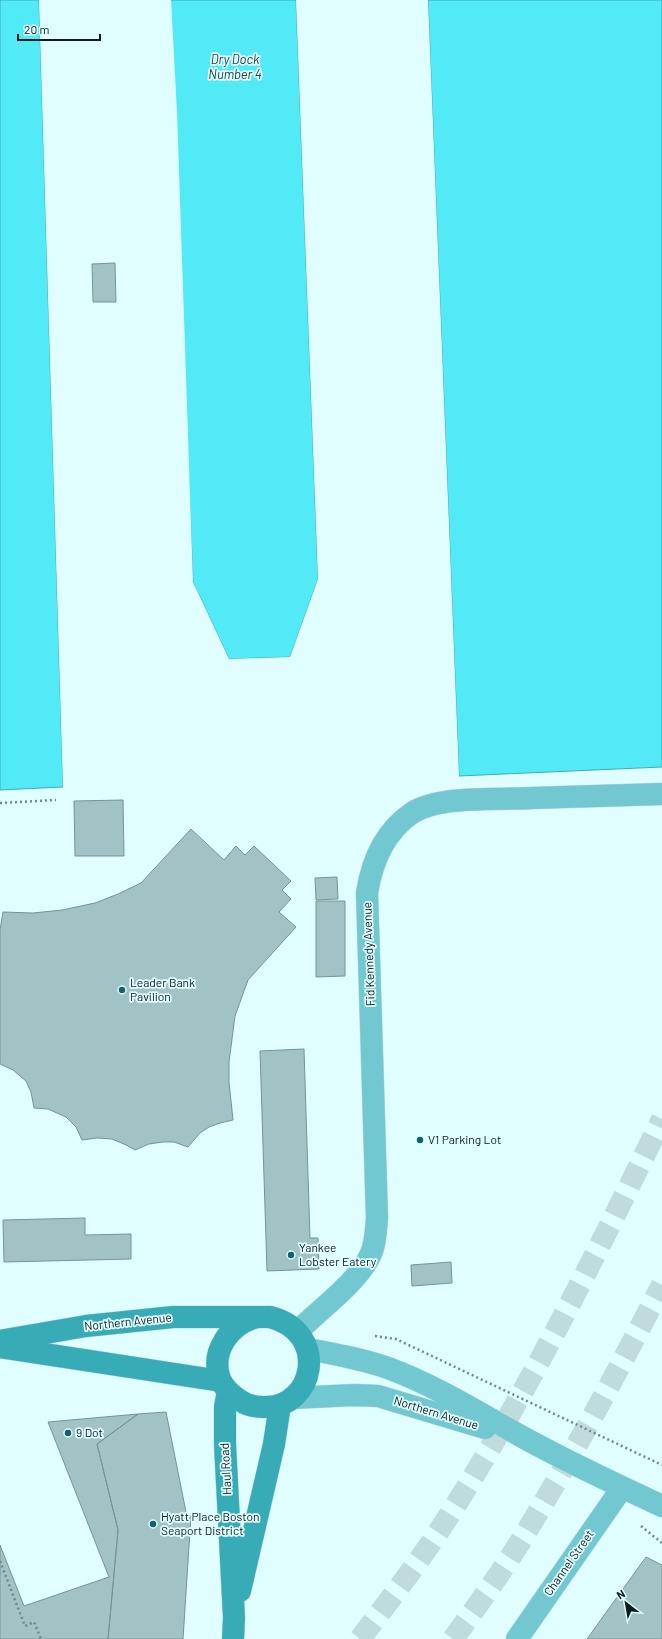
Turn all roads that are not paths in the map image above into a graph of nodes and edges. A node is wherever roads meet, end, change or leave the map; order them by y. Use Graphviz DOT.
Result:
graph roads {
  1 [pos="662,794"];
  2 [pos="257,1317"];
  3 [pos="0,1340"];
  4 [pos="303,1340"];
  5 [pos="0,1347"];
  6 [pos="224,1386"];
  7 [pos="286,1401"];
  8 [pos="530,1441"];
  9 [pos="622,1488"];
  10 [pos="662,1506"];
  11 [pos="233,1628"];
  12 [pos="517,1639"];
  1 -- 4 [label="street, Fid Kennedy Avenue"];
  2 -- 3 [label="main road, Northern Avenue"];
  2 -- 4 [label="main road, Northern Avenue"];
  2 -- 6 [label="main road, Northern Avenue"];
  4 -- 7 [label="main road"];
  4 -- 8 [label="street, Northern Avenue"];
  5 -- 6 [label="main road, Northern Avenue"];
  6 -- 7 [label="main road, Northern Avenue"];
  6 -- 11 [label="main road, Haul Road"];
  7 -- 8 [label="street, Northern Avenue"];
  7 -- 11 [label="main road, Haul Road"];
  8 -- 9 [label="street, Northern Avenue"];
  9 -- 10 [label="street, Northern Avenue"];
  9 -- 12 [label="street, Channel Street"];
}
